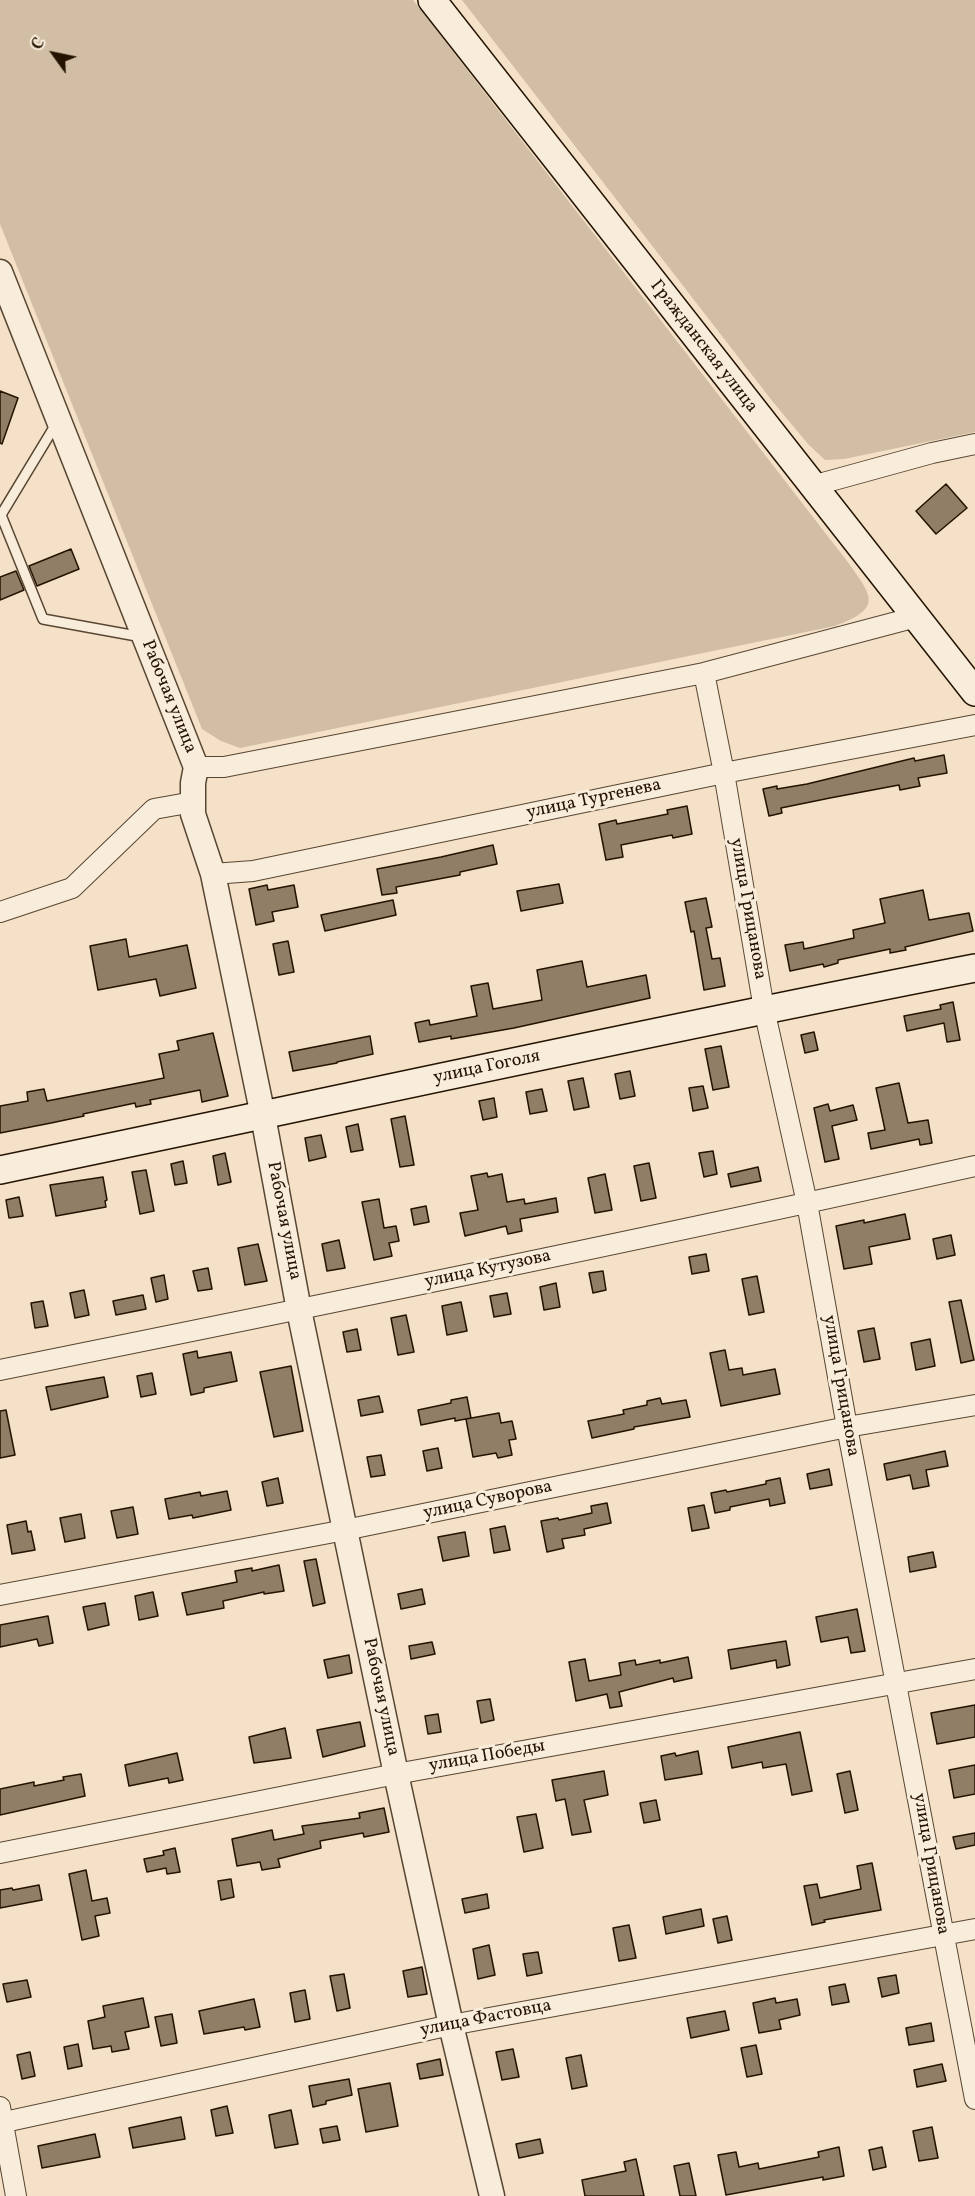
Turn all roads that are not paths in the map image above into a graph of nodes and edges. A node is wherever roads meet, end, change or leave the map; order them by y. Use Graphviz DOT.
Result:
graph roads {
  1 [pos="432,0"];
  2 [pos="0,272"];
  3 [pos="58,419"];
  4 [pos="975,444"];
  5 [pos="812,486"];
  6 [pos="916,617"];
  7 [pos="145,638"];
  8 [pos="704,673"];
  9 [pos="973,687"];
  10 [pos="975,725"];
  11 [pos="196,767"];
  12 [pos="724,773"];
  13 [pos="193,802"];
  14 [pos="213,874"];
  15 [pos="0,912"];
  16 [pos="975,968"];
  17 [pos="764,1009"];
  18 [pos="263,1116"];
  19 [pos="975,1166"];
  20 [pos="0,1170"];
  21 [pos="807,1203"];
  22 [pos="300,1310"];
  23 [pos="0,1370"];
  24 [pos="975,1405"];
  25 [pos="847,1427"];
  26 [pos="345,1530"];
  27 [pos="0,1595"];
  28 [pos="975,1669"];
  29 [pos="898,1683"];
  30 [pos="396,1774"];
  31 [pos="0,1853"];
  32 [pos="975,1929"];
  33 [pos="943,1935"];
  34 [pos="452,2025"];
  35 [pos="975,2099"];
  36 [pos="1,2117"];
  37 [pos="16,2196"];
  38 [pos="492,2196"];
  1 -- 5 [label="main road, Гражданская улица"];
  2 -- 3 [label="street, Рабочая улица"];
  3 -- 7 [label="street, Рабочая улица"];
  3 -- 7 [label="lane"];
  4 -- 5 [label="street"];
  5 -- 6 [label="main road, Гражданская улица"];
  6 -- 8 [label="street"];
  6 -- 9 [label="main road, Гражданская улица"];
  7 -- 11 [label="street, Рабочая улица"];
  8 -- 11 [label="street"];
  8 -- 12 [label="street, улица Грицанова"];
  10 -- 12 [label="street, улица Тургенева"];
  11 -- 13 [label="street, Рабочая улица"];
  12 -- 14 [label="street, улица Тургенева"];
  12 -- 17 [label="street, улица Грицанова"];
  13 -- 14 [label="street, Рабочая улица"];
  13 -- 15 [label="street"];
  14 -- 18 [label="street, Рабочая улица"];
  16 -- 17 [label="main road, улица Гоголя"];
  17 -- 18 [label="main road, улица Гоголя"];
  17 -- 21 [label="street, улица Грицанова"];
  18 -- 20 [label="main road, улица Гоголя"];
  18 -- 22 [label="street, Рабочая улица"];
  19 -- 21 [label="street, улица Кутузова"];
  21 -- 22 [label="street, улица Кутузова"];
  21 -- 25 [label="street, улица Грицанова"];
  22 -- 23 [label="street, улица Кутузова"];
  22 -- 26 [label="street, Рабочая улица"];
  24 -- 25 [label="street, улица Суворова"];
  25 -- 26 [label="street, улица Суворова"];
  25 -- 29 [label="street, улица Грицанова"];
  26 -- 27 [label="street, улица Суворова"];
  26 -- 30 [label="street, Рабочая улица"];
  28 -- 29 [label="street, улица Победы"];
  29 -- 30 [label="street, улица Победы"];
  29 -- 33 [label="street, улица Грицанова"];
  30 -- 31 [label="street, улица Победы"];
  30 -- 34 [label="street, Рабочая улица"];
  32 -- 33 [label="street, улица Фастовца"];
  33 -- 34 [label="street, улица Фастовца"];
  33 -- 35 [label="street, улица Грицанова"];
  34 -- 36 [label="street, улица Фастовца"];
  34 -- 38 [label="street, Рабочая улица"];
  36 -- 37 [label="street"];
}
